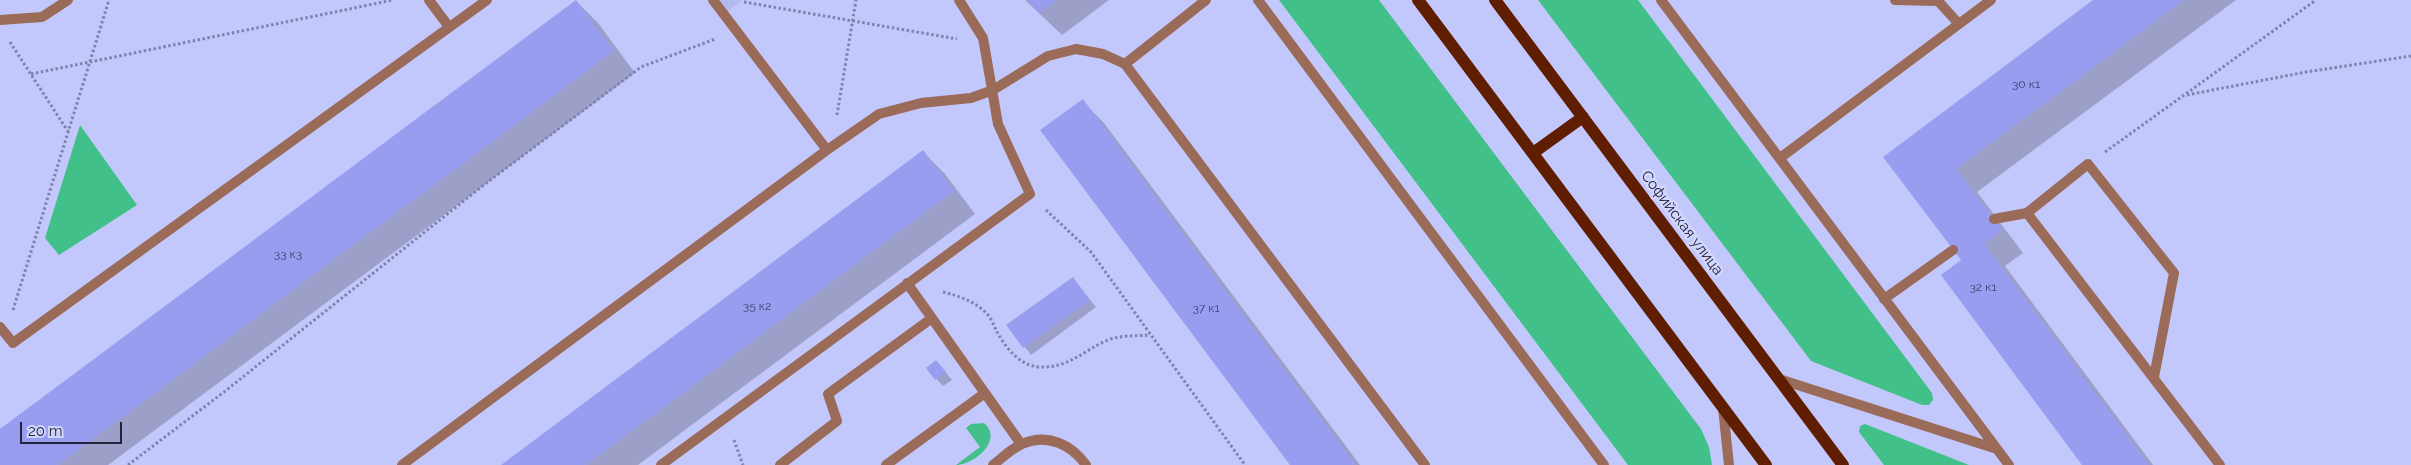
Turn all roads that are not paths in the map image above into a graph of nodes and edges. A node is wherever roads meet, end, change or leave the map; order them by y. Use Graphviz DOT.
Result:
graph roads {
  1 [pos="68,0"];
  2 [pos="429,0"];
  3 [pos="486,0"];
  4 [pos="713,0"];
  5 [pos="959,0"];
  6 [pos="1206,0"];
  7 [pos="1258,0"];
  8 [pos="1418,0"];
  9 [pos="1495,0"];
  10 [pos="1661,0"];
  11 [pos="1895,0"];
  12 [pos="1991,0"];
  13 [pos="0,20"];
  14 [pos="1959,24"];
  15 [pos="449,27"];
  16 [pos="1125,64"];
  17 [pos="994,90"];
  18 [pos="1582,117"];
  19 [pos="827,150"];
  20 [pos="1533,153"];
  21 [pos="1780,158"];
  22 [pos="2027,213"];
  23 [pos="1994,219"];
  24 [pos="1953,250"];
  25 [pos="907,283"];
  26 [pos="1884,299"];
  27 [pos="932,318"];
  28 [pos="2,329"];
  29 [pos="2154,377"];
  30 [pos="1779,379"];
  31 [pos="985,393"];
  32 [pos="1724,408"];
  33 [pos="1021,444"];
  34 [pos="1997,449"];
  35 [pos="402,465"];
  36 [pos="661,465"];
  37 [pos="780,465"];
  38 [pos="886,465"];
  39 [pos="993,465"];
  40 [pos="1086,465"];
  41 [pos="1425,465"];
  42 [pos="1604,465"];
  43 [pos="1729,465"];
  44 [pos="1766,465"];
  45 [pos="1844,465"];
  46 [pos="2009,465"];
  47 [pos="2220,465"];
  1 -- 13 [label="street"];
  2 -- 15 [label="street"];
  3 -- 15 [label="street"];
  4 -- 19 [label="street"];
  5 -- 17 [label="street"];
  6 -- 16 [label="street"];
  7 -- 42 [label="street"];
  8 -- 20 [label="main road"];
  9 -- 18 [label="main road, Софийская улица"];
  10 -- 21 [label="street"];
  11 -- 14 [label="street"];
  12 -- 14 [label="street"];
  14 -- 21 [label="street"];
  15 -- 28 [label="street"];
  16 -- 17 [label="street"];
  16 -- 41 [label="street"];
  17 -- 19 [label="street"];
  17 -- 25 [label="street"];
  18 -- 20 [label="main road"];
  18 -- 30 [label="main road, Софийская улица"];
  19 -- 35 [label="street"];
  20 -- 32 [label="main road"];
  21 -- 26 [label="street"];
  22 -- 23 [label="street"];
  22 -- 29 [label="street"];
  22 -- 29 [label="street"];
  24 -- 26 [label="street"];
  25 -- 27 [label="street"];
  25 -- 36 [label="street"];
  26 -- 34 [label="street"];
  27 -- 31 [label="street"];
  27 -- 37 [label="street"];
  29 -- 47 [label="street"];
  30 -- 34 [label="street"];
  30 -- 45 [label="main road, Софийская улица"];
  31 -- 33 [label="street"];
  31 -- 38 [label="street"];
  32 -- 43 [label="street"];
  32 -- 44 [label="main road"];
  33 -- 39 [label="street"];
  33 -- 40 [label="street"];
  34 -- 46 [label="street"];
}
